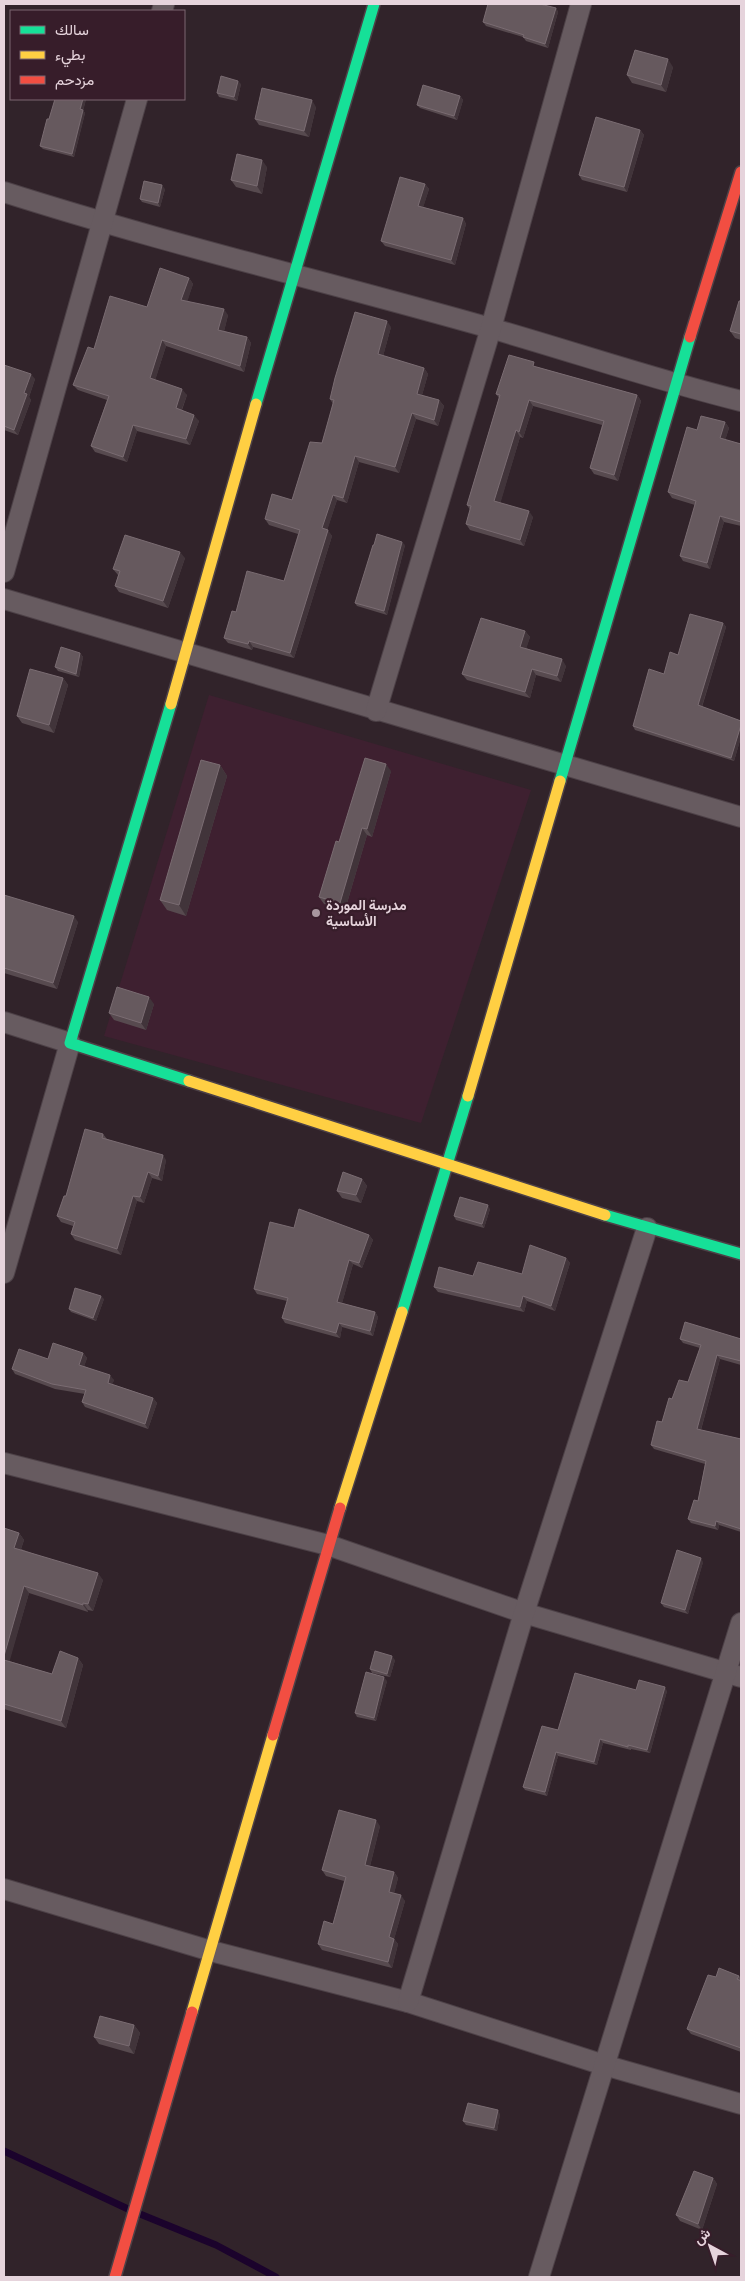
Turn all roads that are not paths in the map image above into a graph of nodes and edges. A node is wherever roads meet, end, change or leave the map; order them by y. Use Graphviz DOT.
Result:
graph roads {
  1 [pos="374,4"];
  2 [pos="581,4"];
  3 [pos="137,100"];
  4 [pos="741,172"];
  5 [pos="4,192"];
  6 [pos="103,223"];
  7 [pos="293,274"];
  8 [pos="491,328"];
  9 [pos="675,385"];
  10 [pos="741,401"];
  11 [pos="4,572"];
  12 [pos="4,599"];
  13 [pos="186,654"];
  14 [pos="376,711"];
  15 [pos="563,765"];
  16 [pos="741,817"];
  17 [pos="4,1022"];
  18 [pos="70,1043"];
  19 [pos="448,1165"];
  20 [pos="647,1228"];
  21 [pos="741,1254"];
  22 [pos="4,1273"];
  23 [pos="4,1463"];
  24 [pos="328,1545"];
  25 [pos="524,1613"];
  26 [pos="741,1623"];
  27 [pos="734,1674"];
  28 [pos="4,1889"];
  29 [pos="211,1951"];
  30 [pos="408,2002"];
  31 [pos="604,2065"];
  32 [pos="741,2104"];
  33 [pos="115,2277"];
  34 [pos="539,2277"];
  1 -- 7 [label="street"];
  2 -- 8 [label="street"];
  3 -- 6 [label="street"];
  4 -- 9 [label="street"];
  5 -- 6 [label="street"];
  6 -- 7 [label="street"];
  6 -- 11 [label="street"];
  7 -- 8 [label="street"];
  7 -- 13 [label="street"];
  8 -- 9 [label="street"];
  8 -- 14 [label="street"];
  9 -- 10 [label="street"];
  9 -- 15 [label="street"];
  12 -- 13 [label="street"];
  13 -- 14 [label="street"];
  13 -- 18 [label="street"];
  14 -- 15 [label="street"];
  15 -- 16 [label="street"];
  15 -- 19 [label="street"];
  17 -- 18 [label="street"];
  18 -- 19 [label="street"];
  18 -- 22 [label="street"];
  19 -- 20 [label="street"];
  19 -- 24 [label="street"];
  20 -- 21 [label="street"];
  20 -- 25 [label="street"];
  23 -- 24 [label="street"];
  24 -- 25 [label="street"];
  24 -- 29 [label="street"];
  25 -- 27 [label="street"];
  25 -- 30 [label="street"];
  26 -- 27 [label="street"];
  27 -- 31 [label="street"];
  28 -- 29 [label="street"];
  29 -- 30 [label="street"];
  29 -- 33 [label="street"];
  30 -- 31 [label="street"];
  31 -- 32 [label="street"];
  31 -- 34 [label="street"];
}
